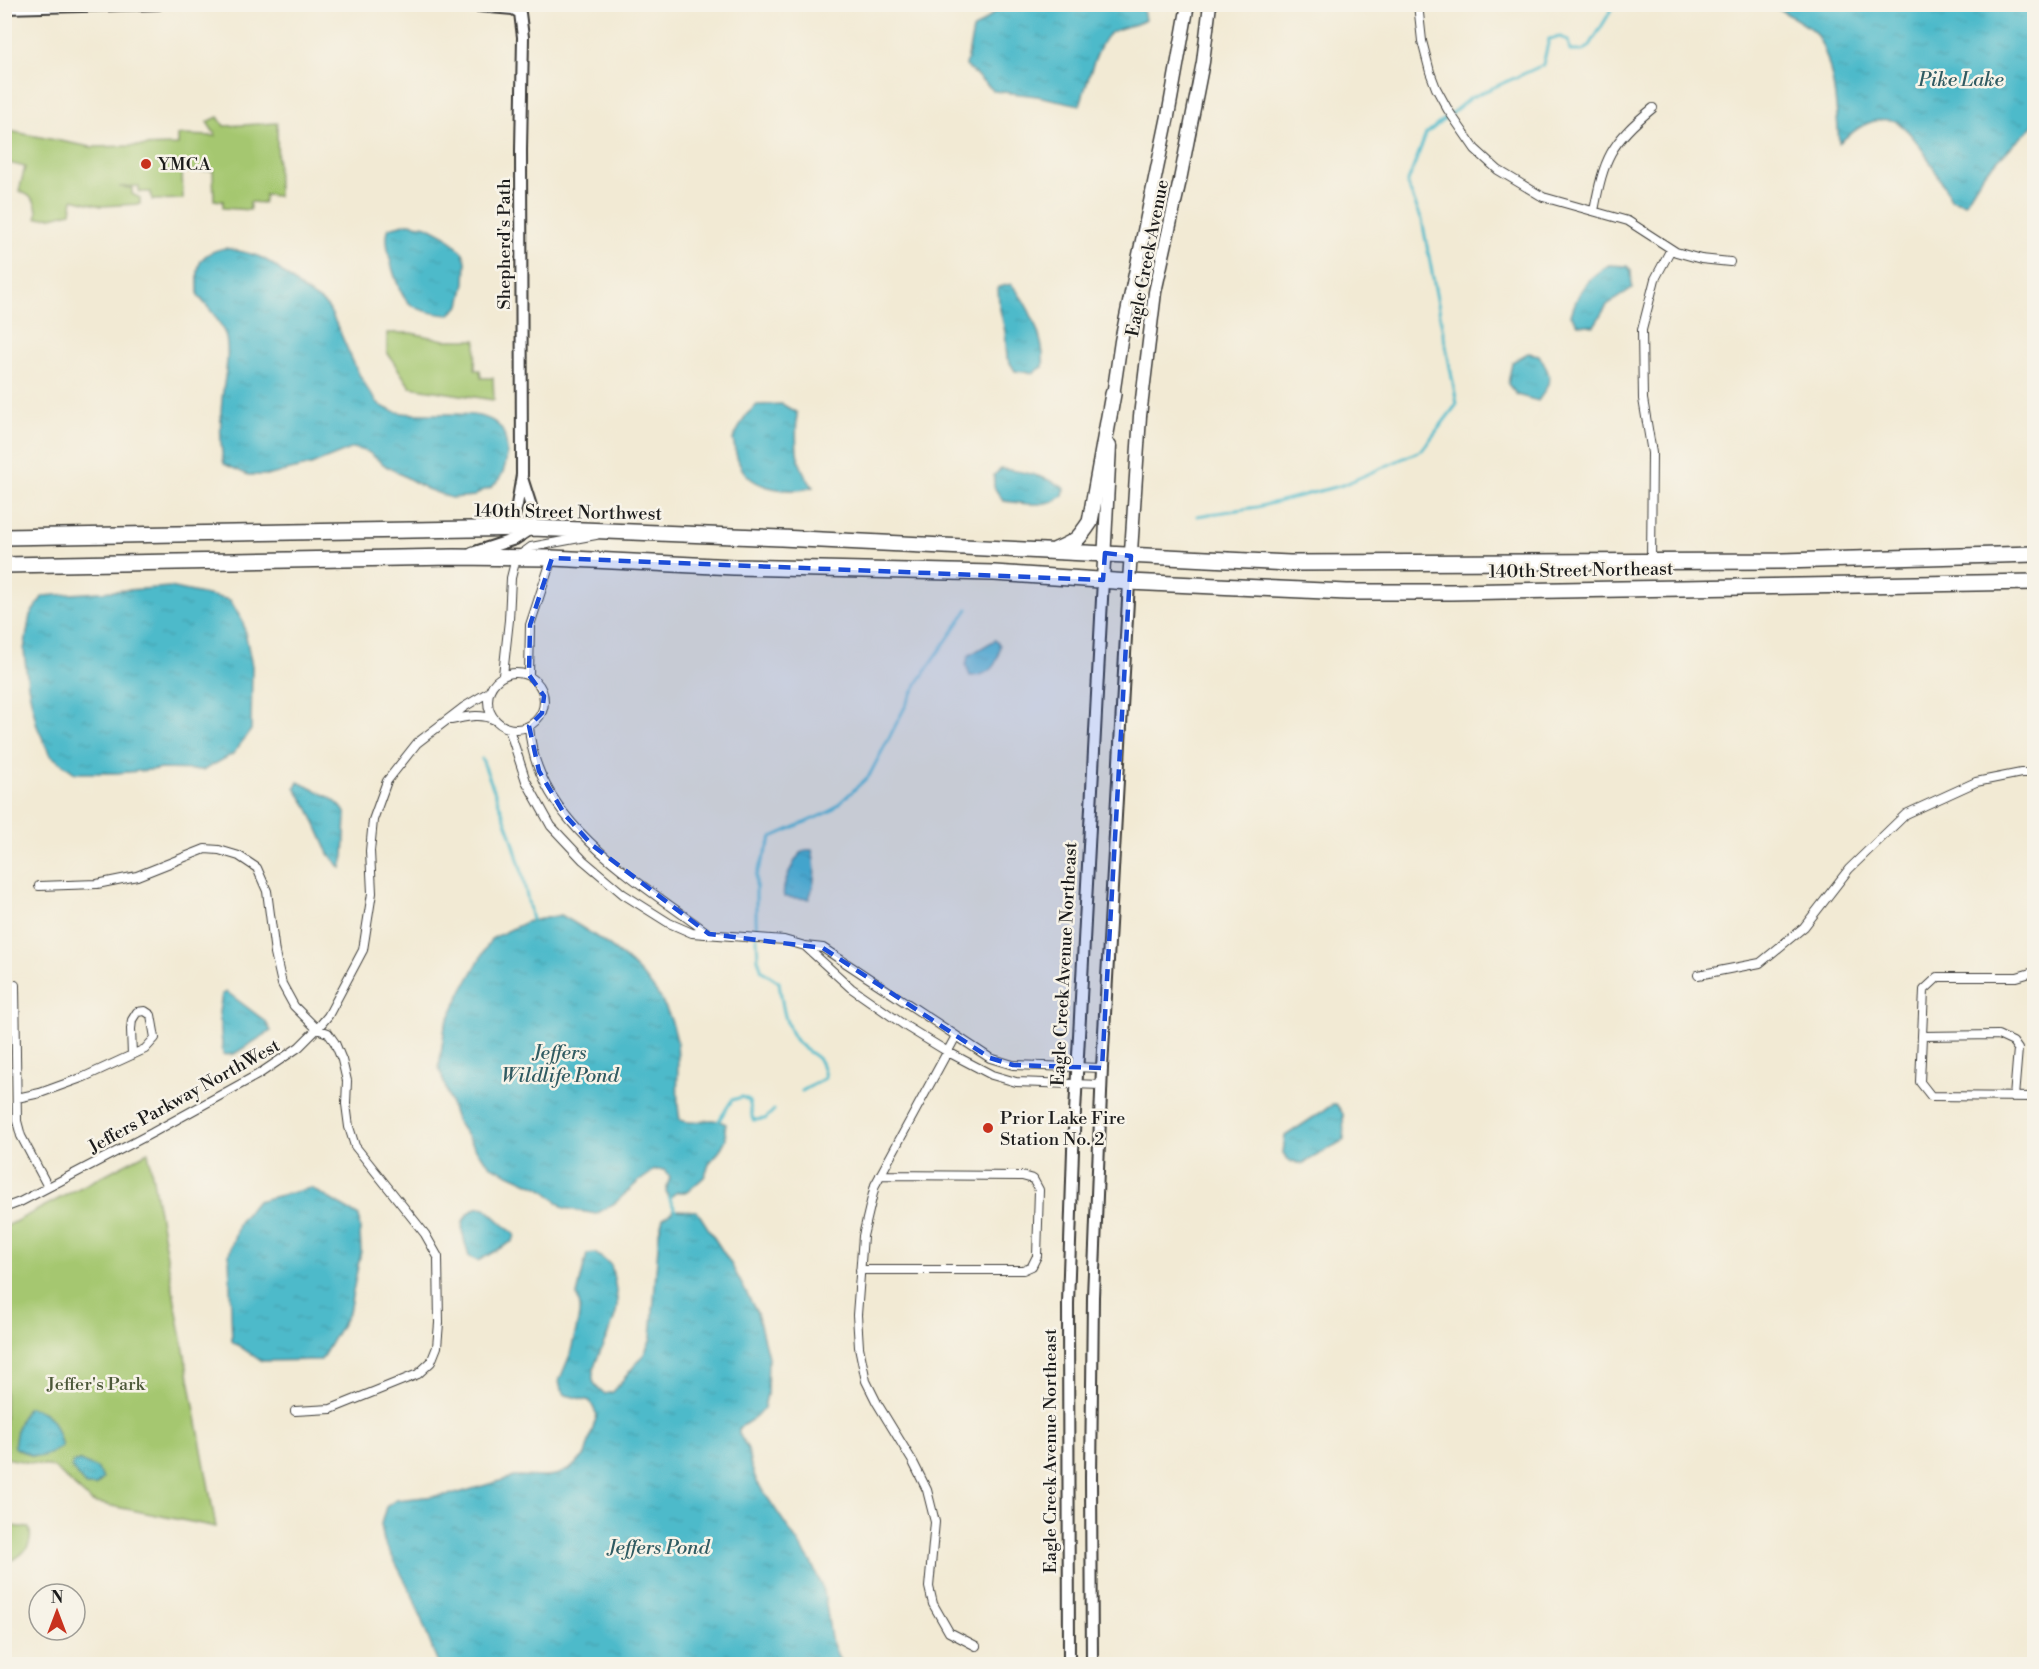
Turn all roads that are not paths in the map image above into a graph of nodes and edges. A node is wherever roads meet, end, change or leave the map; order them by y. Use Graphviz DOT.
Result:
graph roads {
  1 [pos="159,4"];
  2 [pos="456,4"];
  3 [pos="1188,4"];
  4 [pos="1210,4"];
  5 [pos="1418,4"];
  6 [pos="4,8"];
  7 [pos="1653,108"];
  8 [pos="1594,211"];
  9 [pos="1671,249"];
  10 [pos="1730,261"];
  11 [pos="1113,394"];
  12 [pos="522,475"];
  13 [pos="499,528"];
  14 [pos="532,528"];
  15 [pos="614,531"];
  16 [pos="4,537"];
  17 [pos="1054,551"];
  18 [pos="1104,554"];
  19 [pos="2034,555"];
  20 [pos="1131,556"];
  21 [pos="454,557"];
  22 [pos="516,558"];
  23 [pos="552,558"];
  24 [pos="1651,562"];
  25 [pos="4,565"];
  26 [pos="1103,580"];
  27 [pos="1129,582"];
  28 [pos="2034,582"];
  29 [pos="503,675"];
  30 [pos="529,675"];
  31 [pos="489,692"];
  32 [pos="495,720"];
  33 [pos="447,721"];
  34 [pos="529,726"];
  35 [pos="509,729"];
  36 [pos="2034,773"];
  37 [pos="39,886"];
  38 [pos="709,934"];
  39 [pos="806,946"];
  40 [pos="2034,972"];
  41 [pos="1698,975"];
  42 [pos="15,985"];
  43 [pos="317,1029"];
  44 [pos="956,1036"];
  45 [pos="1922,1036"];
  46 [pos="948,1053"];
  47 [pos="132,1055"];
  48 [pos="1077,1068"];
  49 [pos="1102,1068"];
  50 [pos="1076,1085"];
  51 [pos="1101,1085"];
  52 [pos="2014,1097"];
  53 [pos="2034,1097"];
  54 [pos="17,1098"];
  55 [pos="880,1175"];
  56 [pos="48,1187"];
  57 [pos="4,1208"];
  58 [pos="860,1270"];
  59 [pos="295,1411"];
  60 [pos="976,1646"];
  61 [pos="1070,1665"];
  62 [pos="1092,1665"];
  1 -- 6 [label="main road"];
  2 -- 12 [label="main road, Shepherd's Path"];
  3 -- 11 [label="main road, Eagle Creek Avenue"];
  4 -- 20 [label="main road, Eagle Creek Avenue"];
  5 -- 8 [label="street"];
  7 -- 8 [label="street"];
  8 -- 9 [label="street"];
  9 -- 10 [label="street"];
  9 -- 24 [label="street"];
  11 -- 17 [label="highway"];
  11 -- 18 [label="main road, Eagle Creek Avenue"];
  12 -- 13 [label="main road, Shepherd's Path"];
  12 -- 14 [label="main road, Shepherd's Path"];
  13 -- 14 [label="highway, 140th Street Northwest"];
  13 -- 16 [label="highway, 140th Street Northwest"];
  14 -- 15 [label="highway, 140th Street Northwest"];
  14 -- 21 [label="main road"];
  15 -- 17 [label="highway, 140th Street Northwest"];
  15 -- 22 [label="street"];
  17 -- 18 [label="highway, 140th Street Northwest"];
  18 -- 20 [label="highway, 140th Street Northwest"];
  18 -- 26 [label="main road, Eagle Creek Avenue Northeast"];
  19 -- 24 [label="highway, 140th Street Northeast"];
  20 -- 24 [label="highway, 140th Street Northeast"];
  20 -- 27 [label="main road"];
  21 -- 22 [label="highway"];
  21 -- 25 [label="highway"];
  22 -- 23 [label="highway"];
  22 -- 29 [label="street"];
  23 -- 26 [label="highway"];
  23 -- 30 [label="street"];
  26 -- 27 [label="highway"];
  26 -- 48 [label="main road, Eagle Creek Avenue Northeast"];
  27 -- 28 [label="highway, 140th Street Northeast"];
  27 -- 49 [label="main road"];
  29 -- 30 [label="street"];
  29 -- 31 [label="street"];
  30 -- 34 [label="street"];
  31 -- 32 [label="street"];
  31 -- 33 [label="street, Jeffers Parkway NorthWest"];
  32 -- 33 [label="street, Jeffers Parkway NorthWest"];
  32 -- 35 [label="street"];
  33 -- 43 [label="street, Jeffers Parkway NorthWest"];
  34 -- 35 [label="street"];
  34 -- 38 [label="street"];
  35 -- 38 [label="street"];
  36 -- 41 [label="street"];
  37 -- 43 [label="street"];
  38 -- 39 [label="street"];
  39 -- 44 [label="street"];
  39 -- 46 [label="street"];
  40 -- 45 [label="street"];
  42 -- 54 [label="street"];
  43 -- 56 [label="street, Jeffers Parkway NorthWest"];
  43 -- 59 [label="street"];
  44 -- 46 [label="street"];
  44 -- 48 [label="street"];
  45 -- 52 [label="street"];
  45 -- 52 [label="street"];
  46 -- 50 [label="street"];
  46 -- 55 [label="street"];
  47 -- 47 [label="street"];
  47 -- 54 [label="street"];
  48 -- 49 [label="street"];
  48 -- 50 [label="main road, Eagle Creek Avenue Northeast"];
  49 -- 51 [label="main road"];
  50 -- 51 [label="street"];
  50 -- 61 [label="main road, Eagle Creek Avenue Northeast"];
  51 -- 62 [label="main road"];
  52 -- 53 [label="street"];
  54 -- 56 [label="street"];
  55 -- 58 [label="street"];
  55 -- 58 [label="street"];
  56 -- 57 [label="street, Jeffers Parkway NorthWest"];
  58 -- 60 [label="street"];
}
